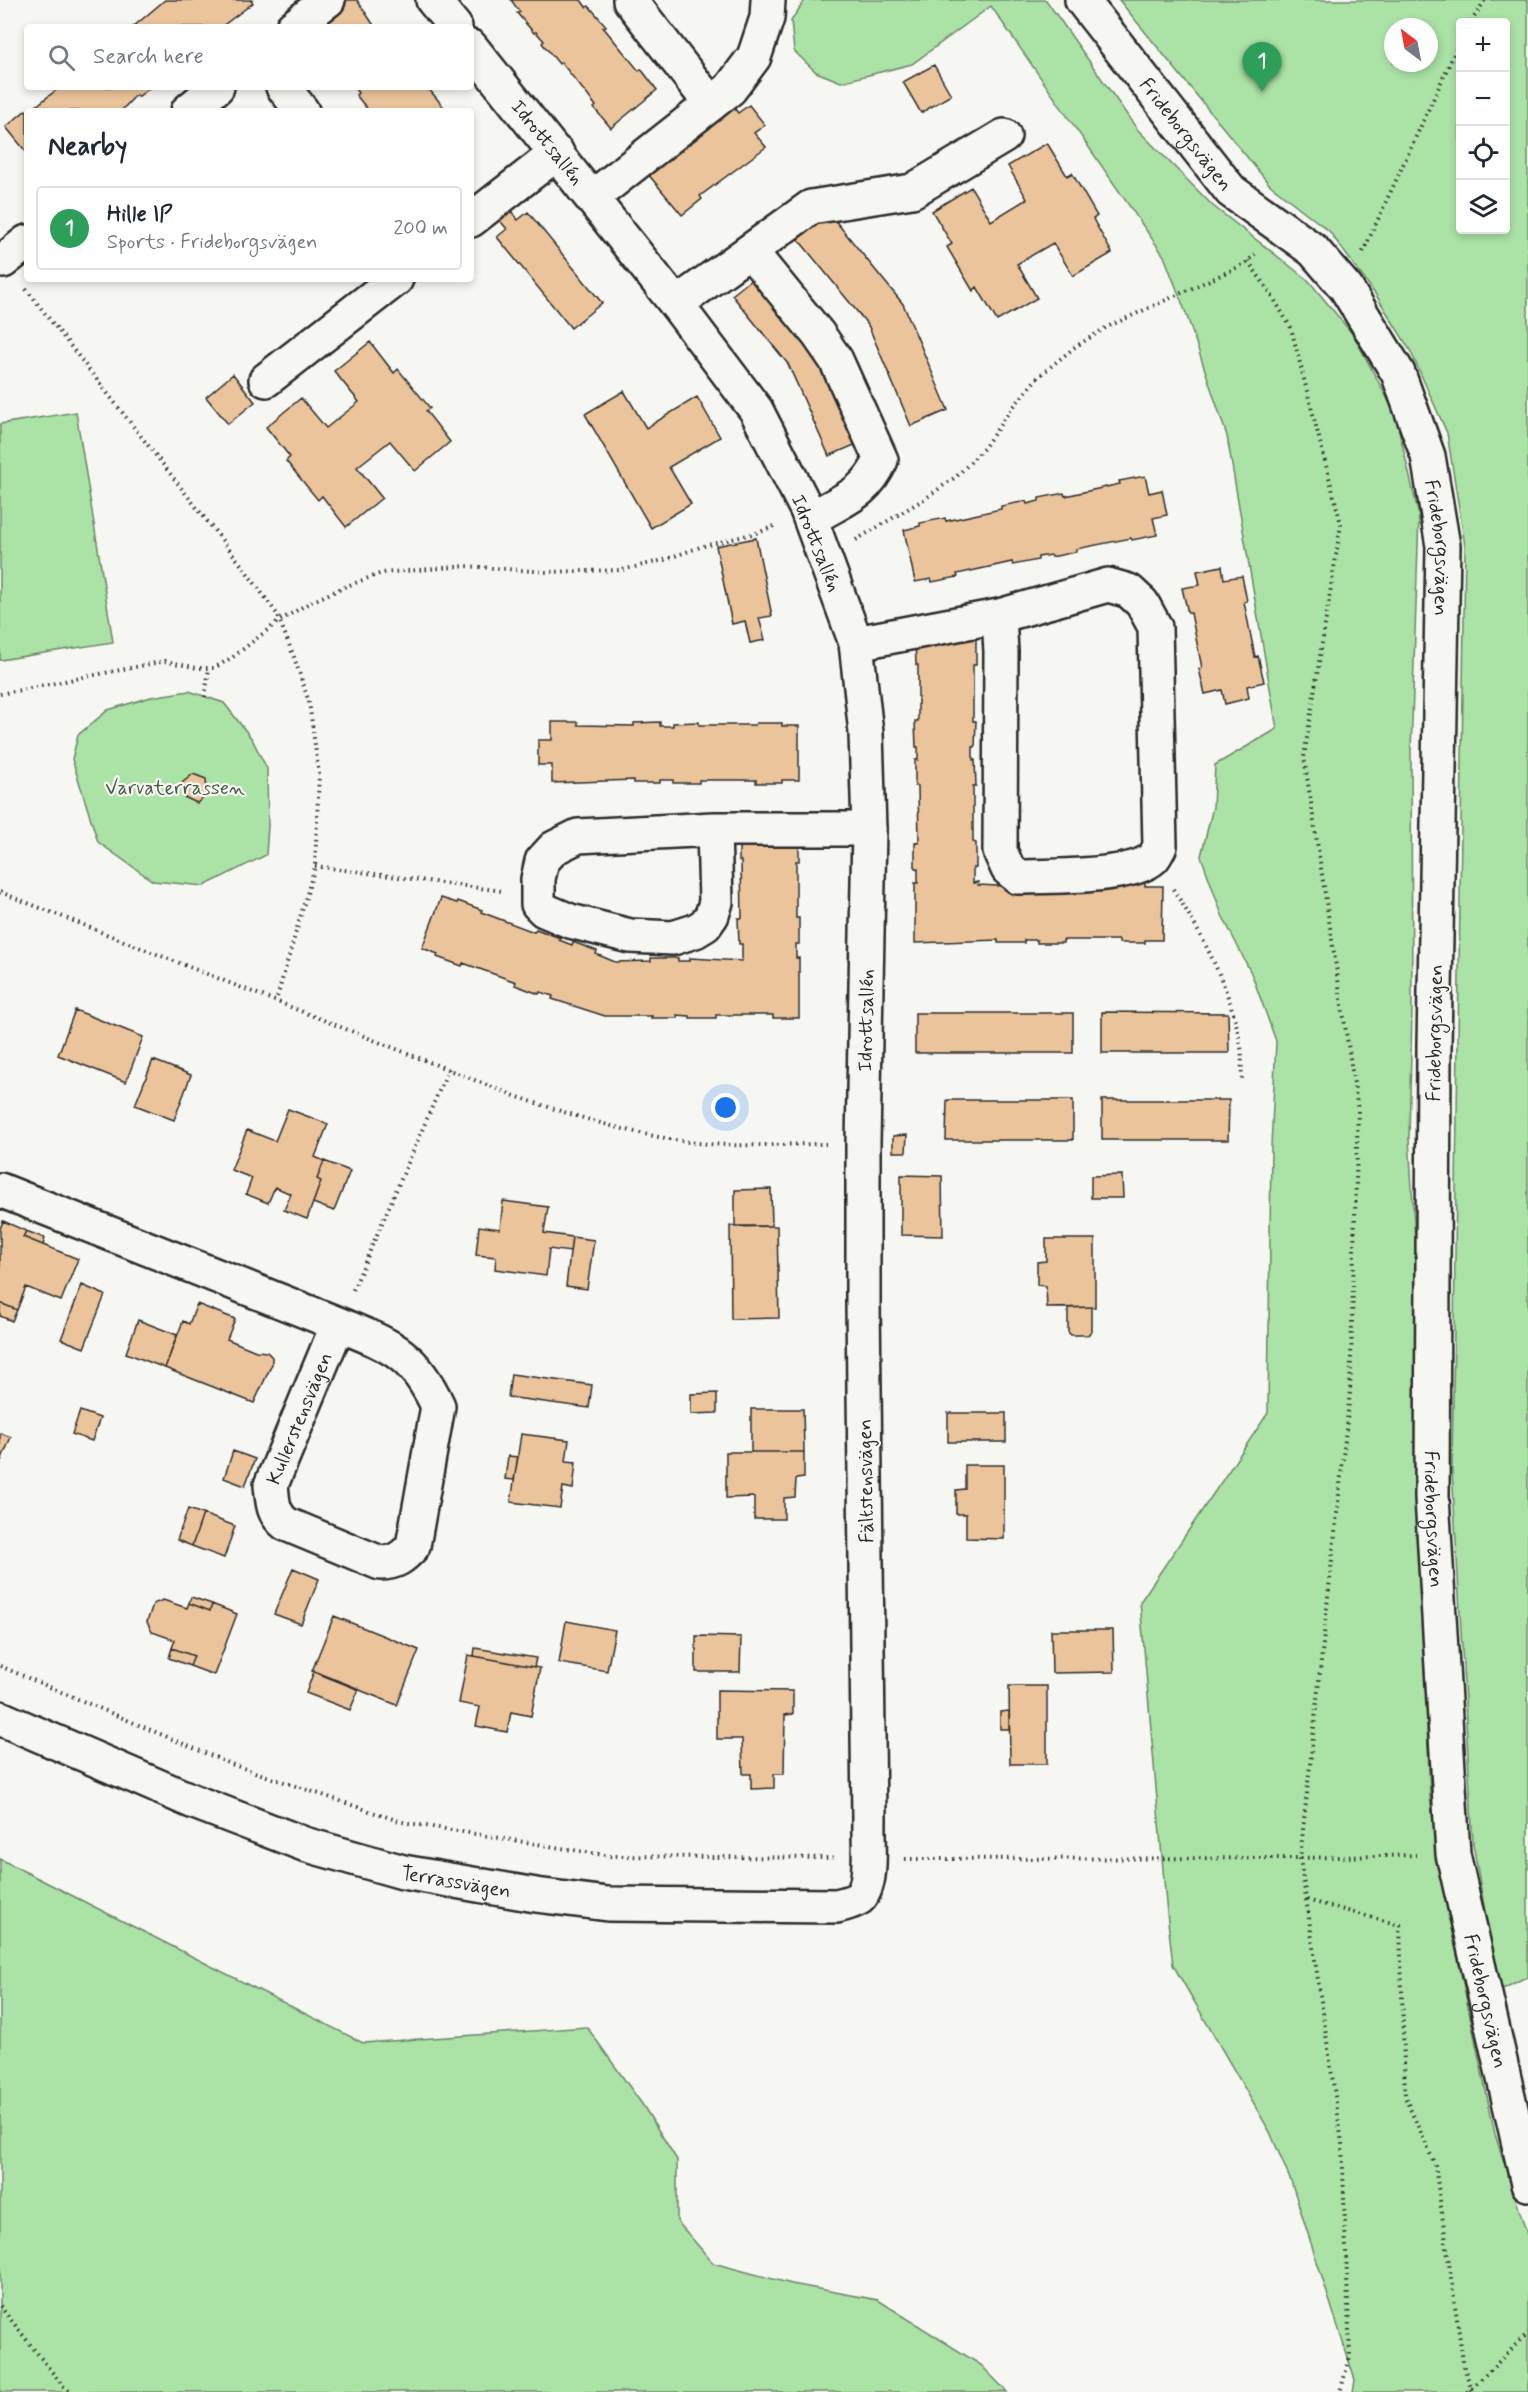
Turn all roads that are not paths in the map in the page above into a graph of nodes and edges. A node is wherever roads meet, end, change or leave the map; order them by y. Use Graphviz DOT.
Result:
graph roads {
  1 [pos="328,0"];
  2 [pos="433,0"];
  3 [pos="630,0"];
  4 [pos="768,0"];
  5 [pos="1082,0"];
  6 [pos="297,24"];
  7 [pos="453,24"];
  8 [pos="474,50"];
  9 [pos="214,90"];
  10 [pos="286,90"];
  11 [pos="711,104"];
  12 [pos="192,108"];
  13 [pos="300,108"];
  14 [pos="1004,136"];
  15 [pos="557,153"];
  16 [pos="593,197"];
  17 [pos="474,218"];
  18 [pos="750,251"];
  19 [pos="392,282"];
  20 [pos="676,304"];
  21 [pos="266,380"];
  22 [pos="809,514"];
  23 [pos="999,616"];
  24 [pos="856,644"];
  25 [pos="714,829"];
  26 [pos="869,829"];
  27 [pos="863,1143"];
  28 [pos="0,1190"];
  29 [pos="339,1324"];
  30 [pos="0,1718"];
  31 [pos="868,1820"];
  32 [pos="1522,2131"];
  33 [pos="1528,2184"];
  1 -- 6 [label="street"];
  2 -- 7 [label="street"];
  3 -- 11 [label="street"];
  4 -- 11 [label="street"];
  5 -- 32 [label="street, Frideborgsvägen"];
  8 -- 15 [label="street, Idrottsallén"];
  9 -- 12 [label="street"];
  10 -- 13 [label="street"];
  11 -- 16 [label="street"];
  14 -- 18 [label="street"];
  15 -- 16 [label="street, Idrottsallén"];
  15 -- 17 [label="street"];
  16 -- 20 [label="street, Idrottsallén"];
  18 -- 20 [label="street"];
  18 -- 22 [label="street"];
  19 -- 21 [label="street"];
  20 -- 22 [label="street, Idrottsallén"];
  22 -- 24 [label="street, Idrottsallén"];
  23 -- 23 [label="street"];
  23 -- 24 [label="street"];
  24 -- 26 [label="street, Idrottsallén"];
  25 -- 25 [label="street"];
  25 -- 26 [label="street"];
  26 -- 27 [label="street, Idrottsallén"];
  27 -- 31 [label="street, Fältstensvägen"];
  28 -- 29 [label="street, Kullerstensvägen"];
  29 -- 29 [label="street, Kullerstensvägen"];
  30 -- 31 [label="street, Terrassvägen"];
  32 -- 33 [label="street, Frideborgsvägen"];
}
